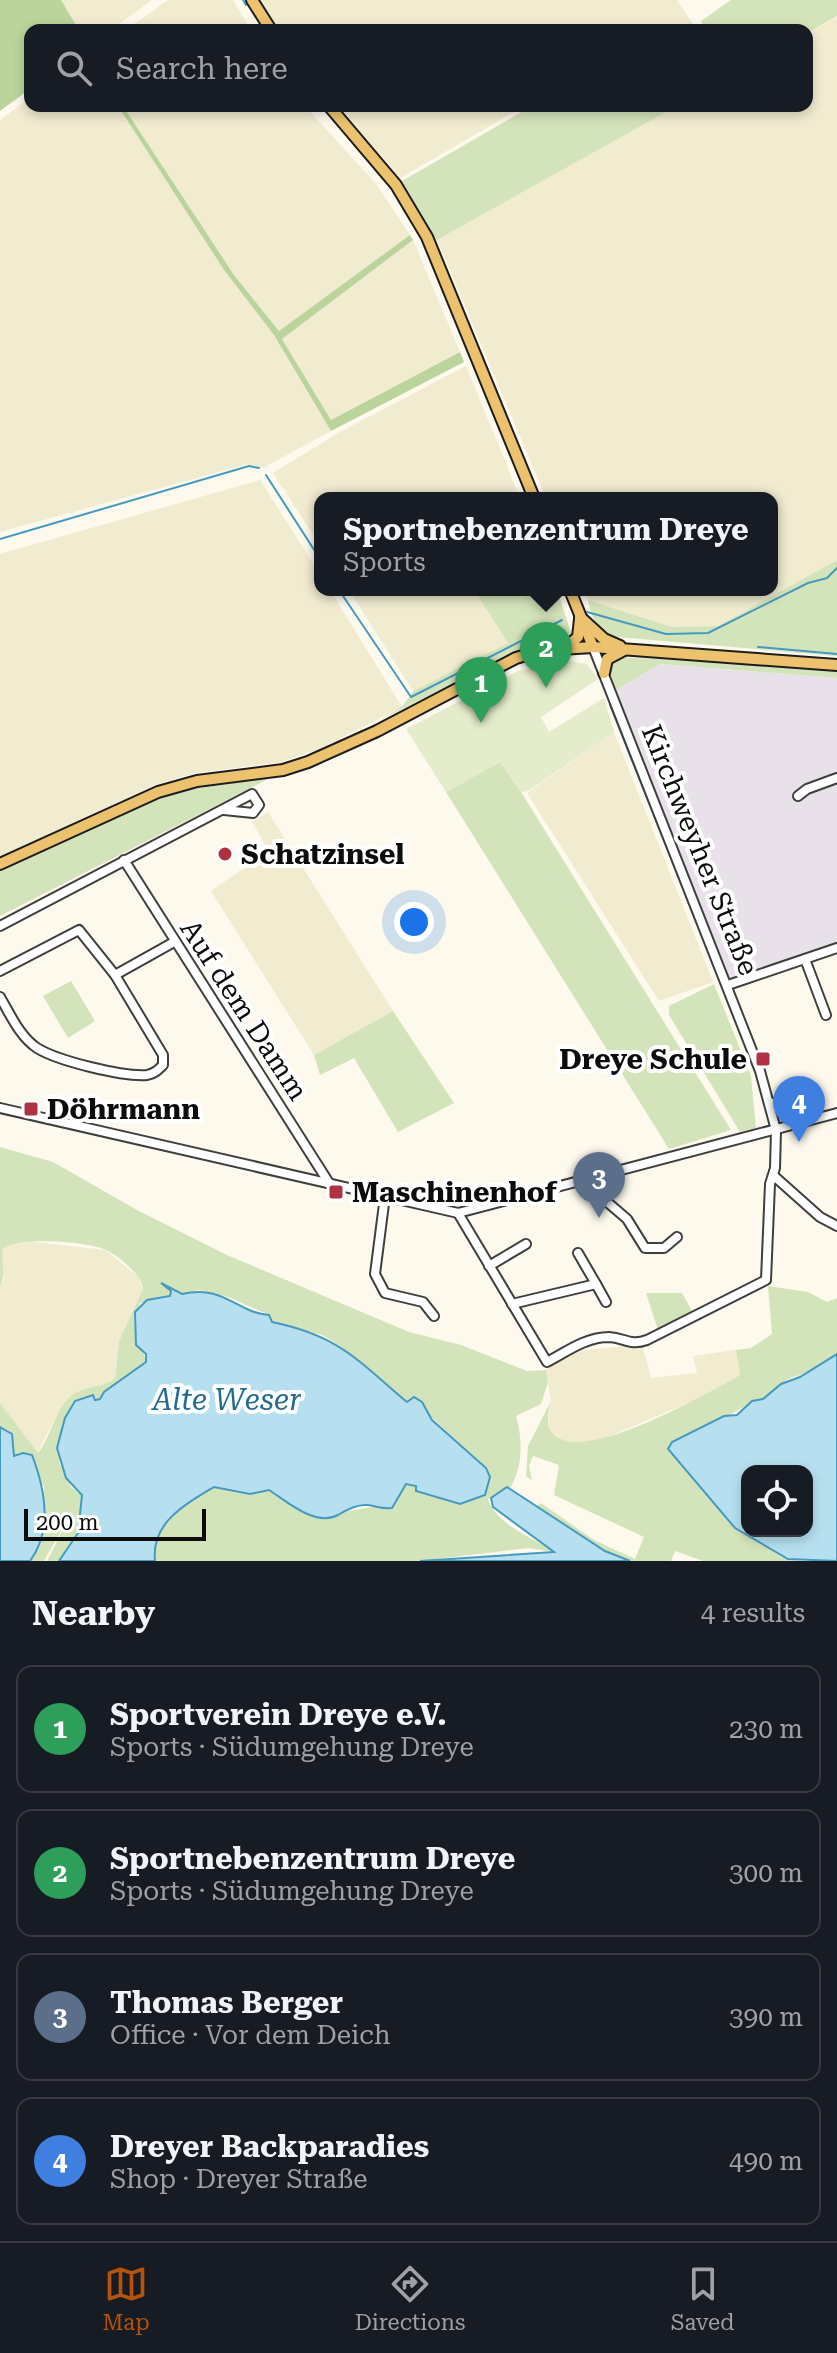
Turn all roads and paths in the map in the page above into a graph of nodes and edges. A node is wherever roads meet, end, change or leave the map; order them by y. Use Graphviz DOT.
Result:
graph roads {
  1 [pos="252,0"];
  2 [pos="267,24"];
  3 [pos="334,112"];
  4 [pos="532,492"];
  5 [pos="572,596"];
  6 [pos="580,617"];
  7 [pos="593,647"];
  8 [pos="565,648"];
  9 [pos="628,649"];
  10 [pos="837,665"];
  11 [pos="604,673"];
  12 [pos="837,778"];
  13 [pos="798,796"];
  14 [pos="224,810"];
  15 [pos="124,860"];
  16 [pos="0,864"];
  17 [pos="0,926"];
  18 [pos="174,942"];
  19 [pos="837,948"];
  20 [pos="805,959"];
  21 [pos="0,971"];
  22 [pos="115,975"];
  23 [pos="728,985"];
  24 [pos="0,997"];
  25 [pos="826,1015"];
  26 [pos="770,1102"];
  27 [pos="0,1108"];
  28 [pos="837,1113"];
  29 [pos="802,1123"];
  30 [pos="776,1130"];
  31 [pos="774,1176"];
  32 [pos="601,1178"];
  33 [pos="329,1183"];
  34 [pos="385,1196"];
  35 [pos="458,1213"];
  36 [pos="837,1226"];
  37 [pos="677,1237"];
  38 [pos="526,1244"];
  39 [pos="578,1253"];
  40 [pos="489,1266"];
  41 [pos="596,1284"];
  42 [pos="606,1302"];
  43 [pos="512,1304"];
  44 [pos="434,1316"];
  1 -- 2 [label="main road"];
  3 -- 4 [label="main road"];
  5 -- 6 [label="main road, Kirchweyher Straße"];
  6 -- 7 [label="main road, Kirchweyher Straße"];
  6 -- 8 [label="main road"];
  6 -- 9 [label="main road"];
  7 -- 8 [label="main road"];
  7 -- 9 [label="main road"];
  7 -- 11 [label="street, Kirchweyher Straße"];
  8 -- 16 [label="main road"];
  9 -- 10 [label="main road"];
  9 -- 11 [label="main road"];
  11 -- 23 [label="street, Kirchweyher Straße"];
  12 -- 13 [label="street"];
  14 -- 15 [label="street"];
  15 -- 17 [label="street"];
  15 -- 18 [label="street, Auf dem Damm"];
  18 -- 22 [label="street"];
  18 -- 33 [label="street, Auf dem Damm"];
  19 -- 20 [label="street"];
  20 -- 23 [label="street"];
  20 -- 25 [label="street"];
  21 -- 22 [label="street"];
  22 -- 24 [label="street"];
  23 -- 26 [label="street, Kirchweyher Straße"];
  26 -- 29 [label="street"];
  26 -- 30 [label="street, Kirchweyher Straße"];
  27 -- 33 [label="street"];
  28 -- 29 [label="street"];
  29 -- 30 [label="street"];
  30 -- 31 [label="street, Kirchweyher Straße"];
  30 -- 32 [label="street"];
  31 -- 36 [label="street"];
  31 -- 43 [label="street, Kirchweyher Straße"];
  32 -- 35 [label="street"];
  32 -- 37 [label="street"];
  33 -- 34 [label="street"];
  34 -- 35 [label="street"];
  34 -- 44 [label="street"];
  35 -- 40 [label="street"];
  38 -- 40 [label="street"];
  39 -- 41 [label="street"];
  40 -- 43 [label="street"];
  41 -- 42 [label="street"];
  41 -- 43 [label="street"];
}
